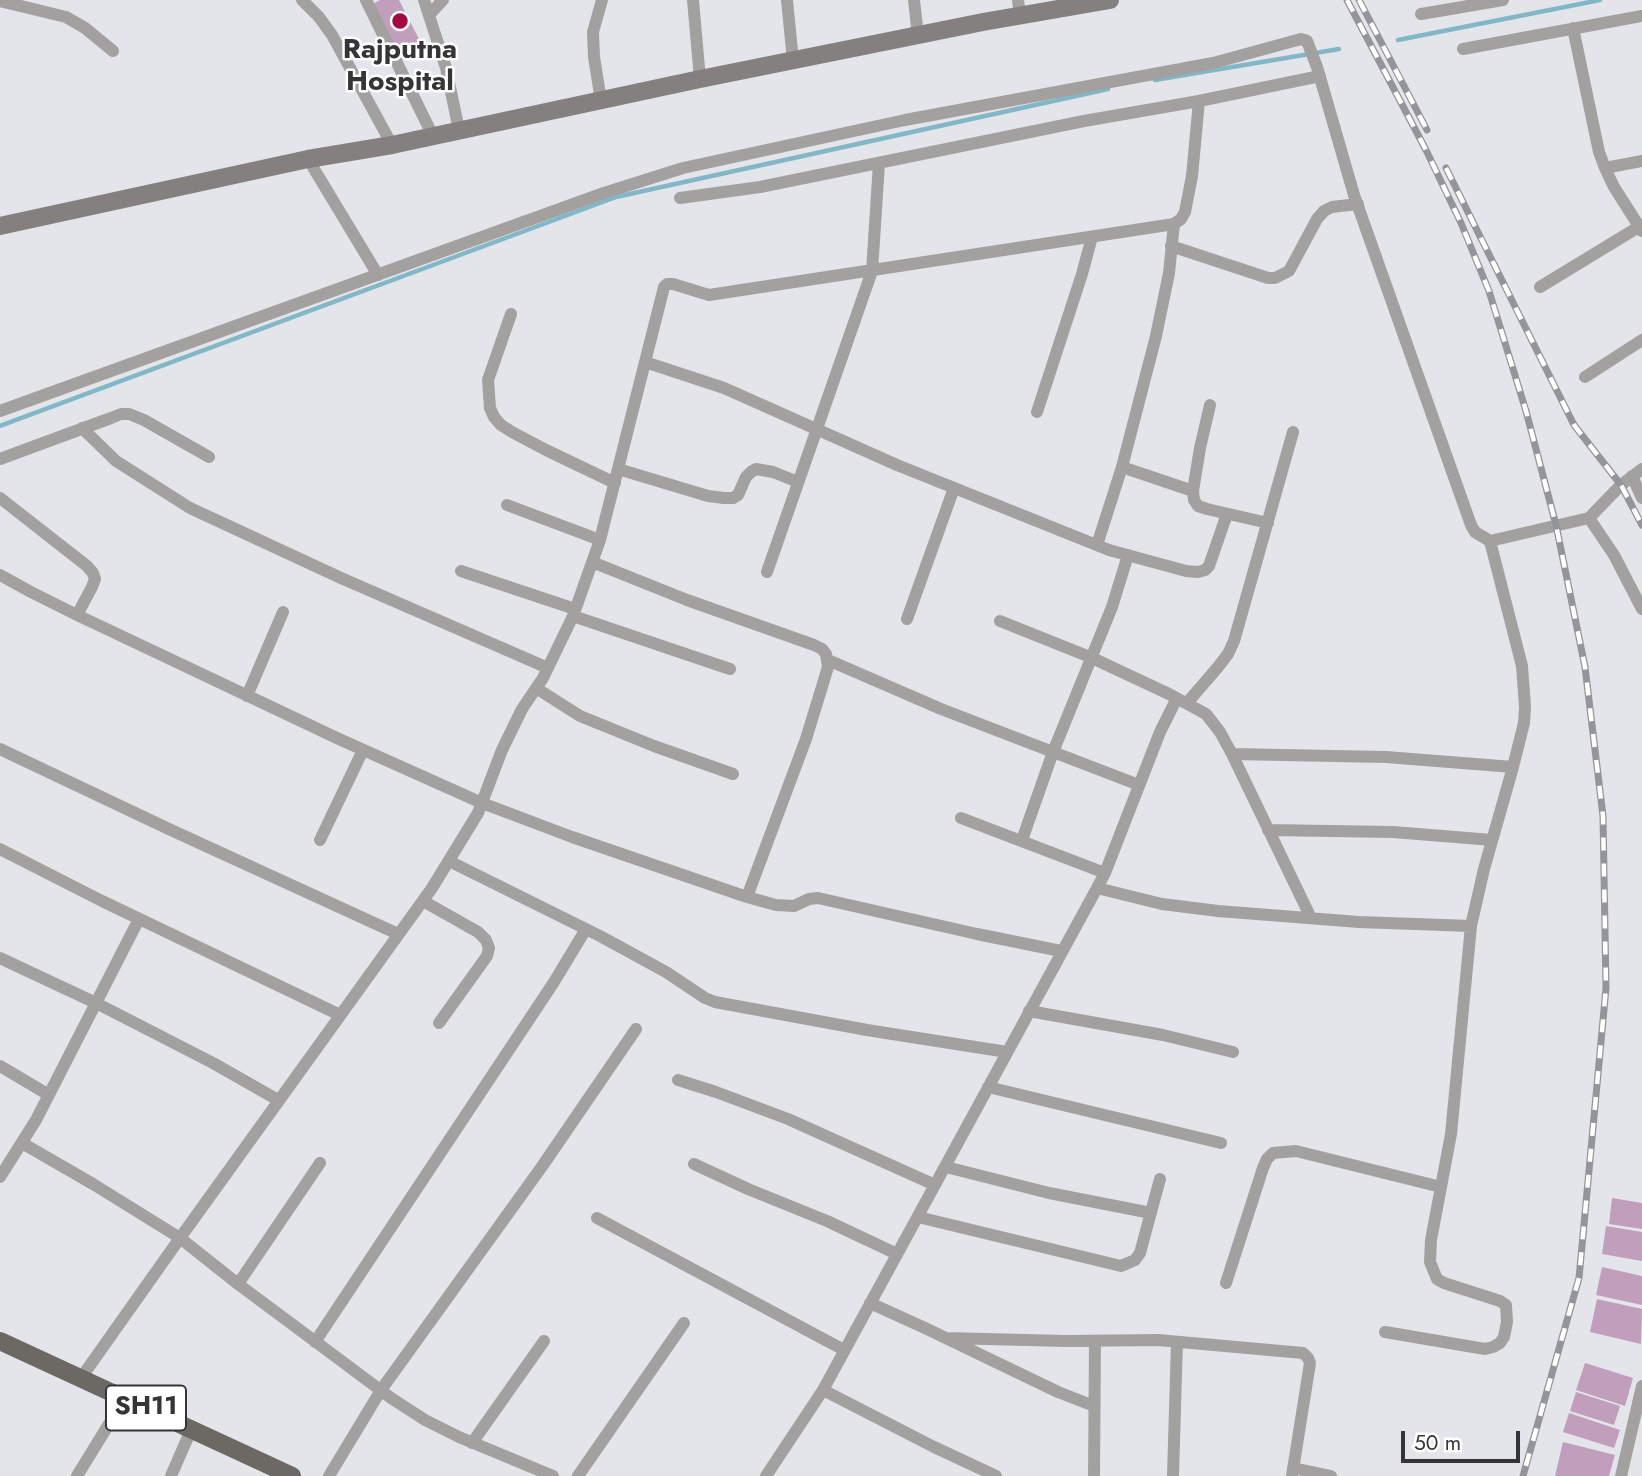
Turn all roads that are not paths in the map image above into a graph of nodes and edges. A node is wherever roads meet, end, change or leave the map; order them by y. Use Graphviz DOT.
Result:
graph roads {
  1 [pos="302,0"];
  2 [pos="366,0"];
  3 [pos="424,0"];
  4 [pos="443,0"];
  5 [pos="602,0"];
  6 [pos="693,0"];
  7 [pos="787,0"];
  8 [pos="914,0"];
  9 [pos="1110,0"];
  10 [pos="1503,0"];
  11 [pos="0,1"];
  12 [pos="1019,8"];
  13 [pos="1421,14"];
  14 [pos="429,15"];
  15 [pos="1642,16"];
  16 [pos="1573,28"];
  17 [pos="918,36"];
  18 [pos="1463,49"];
  19 [pos="113,51"];
  20 [pos="793,61"];
  21 [pos="1319,72"];
  22 [pos="700,79"];
  23 [pos="601,101"];
  24 [pos="1199,101"];
  25 [pos="459,130"];
  26 [pos="433,136"];
  27 [pos="392,145"];
  28 [pos="308,159"];
  29 [pos="1642,161"];
  30 [pos="879,163"];
  31 [pos="1605,169"];
  32 [pos="680,198"];
  33 [pos="1358,204"];
  34 [pos="1174,224"];
  35 [pos="0,226"];
  36 [pos="1641,228"];
  37 [pos="1092,237"];
  38 [pos="1171,246"];
  39 [pos="872,271"];
  40 [pos="378,275"];
  41 [pos="1540,287"];
  42 [pos="511,314"];
  43 [pos="1642,341"];
  44 [pos="645,362"];
  45 [pos="1585,377"];
  46 [pos="1210,405"];
  47 [pos="0,411"];
  48 [pos="1037,412"];
  49 [pos="82,428"];
  50 [pos="817,428"];
  51 [pos="1293,432"];
  52 [pos="209,457"];
  53 [pos="0,459"];
  54 [pos="1122,467"];
  55 [pos="618,469"];
  56 [pos="1637,473"];
  57 [pos="798,482"];
  58 [pos="615,483"];
  59 [pos="954,488"];
  60 [pos="1193,491"];
  61 [pos="0,498"];
  62 [pos="1642,498"];
  63 [pos="507,505"];
  64 [pos="1227,514"];
  65 [pos="1589,518"];
  66 [pos="1268,523"];
  67 [pos="600,540"];
  68 [pos="1490,541"];
  69 [pos="1097,545"];
  70 [pos="1128,555"];
  71 [pos="592,562"];
  72 [pos="461,571"];
  73 [pos="767,572"];
  74 [pos="0,575"];
  75 [pos="1642,609"];
  76 [pos="283,612"];
  77 [pos="574,612"];
  78 [pos="77,615"];
  79 [pos="906,619"];
  80 [pos="1000,621"];
  81 [pos="1090,657"];
  82 [pos="828,660"];
  83 [pos="548,668"];
  84 [pos="730,669"];
  85 [pos="536,688"];
  86 [pos="247,695"];
  87 [pos="1182,700"];
  88 [pos="0,749"];
  89 [pos="363,750"];
  90 [pos="1053,752"];
  91 [pos="1232,754"];
  92 [pos="1513,767"];
  93 [pos="733,774"];
  94 [pos="1139,785"];
  95 [pos="482,803"];
  96 [pos="961,818"];
  97 [pos="1268,830"];
  98 [pos="320,840"];
  99 [pos="1022,840"];
  100 [pos="1492,840"];
  101 [pos="0,849"];
  102 [pos="449,861"];
  103 [pos="1105,873"];
  104 [pos="1097,888"];
  105 [pos="747,897"];
  106 [pos="423,901"];
  107 [pos="1311,918"];
  108 [pos="139,919"];
  109 [pos="1471,926"];
  110 [pos="586,929"];
  111 [pos="398,934"];
  112 [pos="1061,951"];
  113 [pos="0,958"];
  114 [pos="96,1003"];
  115 [pos="1029,1010"];
  116 [pos="340,1015"];
  117 [pos="439,1023"];
  118 [pos="636,1029"];
  119 [pos="1007,1052"];
  120 [pos="1233,1052"];
  121 [pos="0,1066"];
  122 [pos="678,1080"];
  123 [pos="988,1087"];
  124 [pos="49,1095"];
  125 [pos="278,1100"];
  126 [pos="22,1143"];
  127 [pos="1222,1143"];
  128 [pos="5,1157"];
  129 [pos="320,1163"];
  130 [pos="694,1164"];
  131 [pos="946,1167"];
  132 [pos="0,1177"];
  133 [pos="1160,1179"];
  134 [pos="935,1185"];
  135 [pos="1441,1187"];
  136 [pos="1151,1213"];
  137 [pos="918,1217"];
  138 [pos="597,1218"];
  139 [pos="180,1237"];
  140 [pos="897,1254"];
  141 [pos="1227,1283"];
  142 [pos="238,1284"];
  143 [pos="870,1303"];
  144 [pos="684,1323"];
  145 [pos="1385,1332"];
  146 [pos="946,1338"];
  147 [pos="1095,1340"];
  148 [pos="0,1341"];
  149 [pos="544,1341"];
  150 [pos="315,1342"];
  151 [pos="1177,1342"];
  152 [pos="844,1350"];
  153 [pos="81,1378"];
  154 [pos="1642,1385"];
  155 [pos="381,1390"];
  156 [pos="822,1390"];
  157 [pos="125,1398"];
  158 [pos="1094,1406"];
  159 [pos="1638,1425"];
  160 [pos="191,1430"];
  161 [pos="472,1443"];
  162 [pos="1292,1472"];
  163 [pos="77,1476"];
  164 [pos="171,1476"];
  165 [pos="292,1476"];
  166 [pos="329,1476"];
  167 [pos="553,1476"];
  168 [pos="578,1476"];
  169 [pos="766,1476"];
  170 [pos="996,1476"];
  171 [pos="1094,1476"];
  172 [pos="1173,1476"];
  173 [pos="1331,1476"];
  174 [pos="1621,1476"];
  1 -- 27 [label="street"];
  2 -- 26 [label="street"];
  3 -- 14 [label="street"];
  4 -- 14 [label="street"];
  5 -- 23 [label="street"];
  6 -- 22 [label="street"];
  7 -- 20 [label="street"];
  8 -- 17 [label="street"];
  9 -- 12 [label="street"];
  10 -- 13 [label="street"];
  11 -- 19 [label="street"];
  12 -- 17 [label="street"];
  14 -- 25 [label="street"];
  15 -- 16 [label="street"];
  16 -- 18 [label="street"];
  16 -- 31 [label="street"];
  17 -- 20 [label="street"];
  20 -- 22 [label="street"];
  21 -- 24 [label="street"];
  21 -- 33 [label="street"];
  21 -- 40 [label="street"];
  22 -- 23 [label="street"];
  23 -- 25 [label="street"];
  24 -- 30 [label="street"];
  24 -- 34 [label="street"];
  25 -- 26 [label="street"];
  26 -- 27 [label="street"];
  27 -- 28 [label="street"];
  28 -- 35 [label="street"];
  28 -- 40 [label="street"];
  29 -- 31 [label="street"];
  30 -- 32 [label="street"];
  30 -- 39 [label="street"];
  31 -- 36 [label="street"];
  33 -- 38 [label="street"];
  33 -- 68 [label="street"];
  34 -- 37 [label="street"];
  34 -- 38 [label="street"];
  36 -- 41 [label="street"];
  37 -- 39 [label="street"];
  37 -- 48 [label="street"];
  38 -- 54 [label="street"];
  39 -- 44 [label="street"];
  39 -- 50 [label="street"];
  40 -- 47 [label="street"];
  42 -- 58 [label="street"];
  43 -- 45 [label="street"];
  44 -- 50 [label="street"];
  44 -- 55 [label="street"];
  46 -- 60 [label="street"];
  49 -- 52 [label="street"];
  49 -- 53 [label="street"];
  49 -- 83 [label="street"];
  50 -- 57 [label="street"];
  50 -- 59 [label="street"];
  51 -- 66 [label="street"];
  54 -- 60 [label="street"];
  54 -- 69 [label="street"];
  55 -- 57 [label="street"];
  55 -- 58 [label="street"];
  56 -- 62 [label="street"];
  56 -- 65 [label="street"];
  57 -- 73 [label="street"];
  58 -- 67 [label="street"];
  59 -- 69 [label="street"];
  59 -- 79 [label="street"];
  60 -- 64 [label="street"];
  61 -- 78 [label="street"];
  63 -- 67 [label="street"];
  64 -- 66 [label="street"];
  64 -- 70 [label="street"];
  65 -- 68 [label="street"];
  65 -- 75 [label="street"];
  66 -- 87 [label="street"];
  67 -- 71 [label="street"];
  68 -- 92 [label="street"];
  69 -- 70 [label="street"];
  70 -- 81 [label="street"];
  71 -- 77 [label="street"];
  71 -- 82 [label="street"];
  72 -- 77 [label="street"];
  74 -- 78 [label="street"];
  76 -- 86 [label="street"];
  77 -- 83 [label="street"];
  77 -- 84 [label="street"];
  78 -- 86 [label="street"];
  80 -- 81 [label="street"];
  81 -- 87 [label="street"];
  81 -- 90 [label="street"];
  82 -- 90 [label="street"];
  82 -- 105 [label="street"];
  83 -- 85 [label="street"];
  85 -- 93 [label="street"];
  85 -- 95 [label="street"];
  86 -- 89 [label="street"];
  87 -- 91 [label="street"];
  87 -- 94 [label="street"];
  88 -- 111 [label="street"];
  89 -- 95 [label="street"];
  89 -- 98 [label="street"];
  90 -- 94 [label="street"];
  90 -- 99 [label="street"];
  91 -- 92 [label="street"];
  91 -- 97 [label="street"];
  92 -- 100 [label="street"];
  94 -- 103 [label="street"];
  95 -- 102 [label="street"];
  95 -- 105 [label="street"];
  96 -- 99 [label="street"];
  97 -- 100 [label="street"];
  97 -- 107 [label="street"];
  99 -- 103 [label="street"];
  100 -- 109 [label="street"];
  101 -- 108 [label="street"];
  102 -- 106 [label="street"];
  102 -- 110 [label="street"];
  103 -- 104 [label="street"];
  104 -- 107 [label="street"];
  104 -- 112 [label="street"];
  105 -- 112 [label="street"];
  106 -- 111 [label="street"];
  106 -- 117 [label="street"];
  107 -- 109 [label="street"];
  108 -- 114 [label="street"];
  108 -- 116 [label="street"];
  109 -- 135 [label="street"];
  110 -- 119 [label="street"];
  110 -- 150 [label="street"];
  111 -- 116 [label="street"];
  112 -- 115 [label="street"];
  113 -- 114 [label="street"];
  114 -- 124 [label="street"];
  114 -- 125 [label="street"];
  115 -- 119 [label="street"];
  115 -- 120 [label="street"];
  116 -- 125 [label="street"];
  118 -- 155 [label="street"];
  119 -- 123 [label="street"];
  121 -- 124 [label="street"];
  122 -- 134 [label="street"];
  123 -- 127 [label="street"];
  123 -- 131 [label="street"];
  124 -- 126 [label="street"];
  125 -- 139 [label="street"];
  126 -- 128 [label="street"];
  126 -- 139 [label="street"];
  128 -- 132 [label="street"];
  129 -- 142 [label="street"];
  130 -- 140 [label="street"];
  131 -- 134 [label="street"];
  131 -- 136 [label="street"];
  133 -- 136 [label="street"];
  134 -- 137 [label="street"];
  135 -- 141 [label="street"];
  135 -- 145 [label="street"];
  136 -- 137 [label="street"];
  137 -- 140 [label="street"];
  138 -- 152 [label="street"];
  139 -- 142 [label="street"];
  139 -- 153 [label="street"];
  140 -- 143 [label="street"];
  142 -- 150 [label="street"];
  143 -- 146 [label="street"];
  143 -- 152 [label="street"];
  144 -- 168 [label="street"];
  146 -- 147 [label="street"];
  146 -- 158 [label="street"];
  147 -- 151 [label="street"];
  147 -- 158 [label="street"];
  148 -- 153 [label="main road, SH11"];
  149 -- 161 [label="street"];
  150 -- 155 [label="street"];
  151 -- 162 [label="street"];
  151 -- 172 [label="street"];
  152 -- 156 [label="street"];
  153 -- 157 [label="main road, SH11"];
  154 -- 159 [label="street"];
  155 -- 161 [label="street"];
  155 -- 166 [label="street"];
  156 -- 169 [label="street"];
  156 -- 170 [label="street"];
  157 -- 160 [label="main road, SH11"];
  157 -- 163 [label="street"];
  158 -- 171 [label="street"];
  159 -- 174 [label="street"];
  160 -- 164 [label="street"];
  160 -- 165 [label="main road, SH11"];
  161 -- 167 [label="street"];
  162 -- 173 [label="street"];
}
